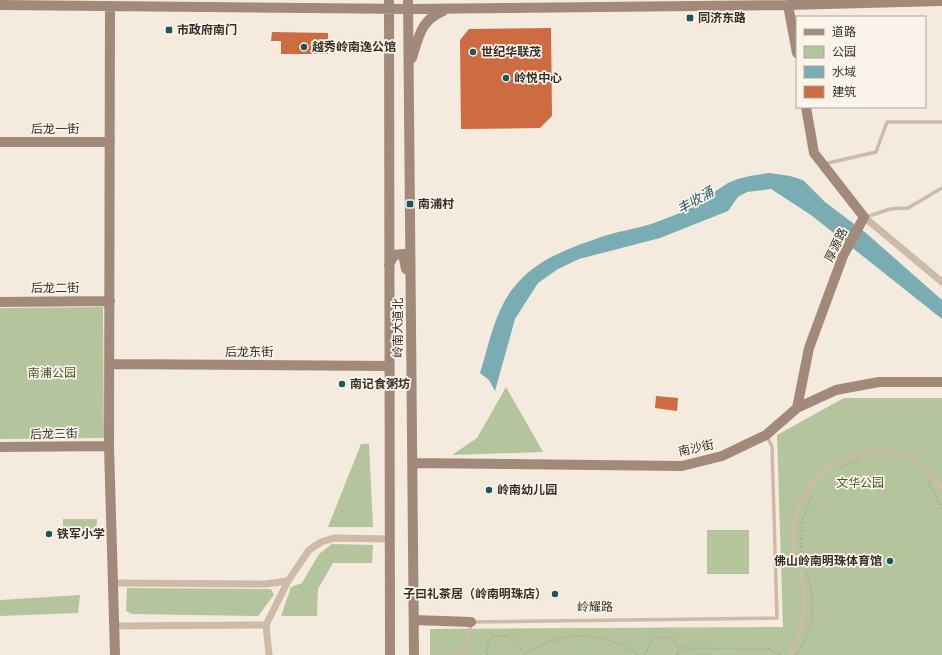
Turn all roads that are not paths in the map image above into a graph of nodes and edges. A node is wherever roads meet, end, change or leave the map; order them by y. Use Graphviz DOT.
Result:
graph roads {
  1 [pos="942,1"];
  2 [pos="388,4"];
  3 [pos="409,4"];
  4 [pos="0,5"];
  5 [pos="788,5"];
  6 [pos="110,6"];
  7 [pos="448,8"];
  8 [pos="796,48"];
  9 [pos="409,68"];
  10 [pos="806,108"];
  11 [pos="942,122"];
  12 [pos="0,142"];
  13 [pos="110,142"];
  14 [pos="823,165"];
  15 [pos="942,188"];
  16 [pos="864,217"];
  17 [pos="389,266"];
  18 [pos="942,282"];
  19 [pos="110,301"];
  20 [pos="0,302"];
  21 [pos="411,304"];
  22 [pos="109,364"];
  23 [pos="389,366"];
  24 [pos="942,382"];
  25 [pos="798,408"];
  26 [pos="766,435"];
  27 [pos="109,446"];
  28 [pos="0,447"];
  29 [pos="412,463"];
  30 [pos="942,490"];
  31 [pos="390,539"];
  32 [pos="288,581"];
  33 [pos="113,583"];
  34 [pos="414,620"];
  35 [pos="471,622"];
  36 [pos="266,625"];
  37 [pos="114,626"];
  38 [pos="115,655"];
  39 [pos="269,655"];
  40 [pos="390,655"];
  41 [pos="414,655"];
  42 [pos="456,655"];
  43 [pos="789,655"];
  1 -- 5 [label="main road"];
  2 -- 3 [label="main road"];
  2 -- 6 [label="main road"];
  2 -- 17 [label="main road, 岭南大道北"];
  3 -- 7 [label="main road"];
  3 -- 9 [label="main road, 岭南大道北"];
  4 -- 6 [label="main road"];
  5 -- 7 [label="main road"];
  5 -- 8 [label="main road"];
  6 -- 13 [label="main road"];
  7 -- 9 [label="main road"];
  9 -- 21 [label="main road, 岭南大道北"];
  10 -- 14 [label="main road"];
  11 -- 14 [label="lane"];
  12 -- 13 [label="main road, 后龙一街"];
  13 -- 19 [label="main road"];
  14 -- 16 [label="main road"];
  15 -- 16 [label="lane"];
  16 -- 18 [label="street"];
  16 -- 25 [label="main road, 厚源路"];
  17 -- 21 [label="main road"];
  17 -- 23 [label="main road, 岭南大道北"];
  19 -- 20 [label="main road, 后龙二街"];
  19 -- 22 [label="main road"];
  21 -- 29 [label="main road, 岭南大道北"];
  22 -- 23 [label="main road, 后龙东街"];
  22 -- 27 [label="main road"];
  23 -- 31 [label="main road, 岭南大道北"];
  24 -- 25 [label="main road, 南沙街"];
  25 -- 26 [label="main road, 南沙街"];
  26 -- 29 [label="main road, 南沙街"];
  26 -- 35 [label="lane, 岭耀路"];
  27 -- 28 [label="main road, 后龙三街"];
  27 -- 33 [label="main road"];
  29 -- 34 [label="main road, 岭南大道北"];
  30 -- 43 [label="lane"];
  31 -- 32 [label="street"];
  31 -- 40 [label="main road, 岭南大道北"];
  32 -- 33 [label="street"];
  32 -- 36 [label="street"];
  33 -- 37 [label="main road"];
  34 -- 35 [label="main road, 岭耀路"];
  34 -- 41 [label="main road, 岭南大道北"];
  35 -- 42 [label="lane"];
  36 -- 37 [label="street"];
  36 -- 39 [label="street"];
  37 -- 38 [label="main road"];
}
